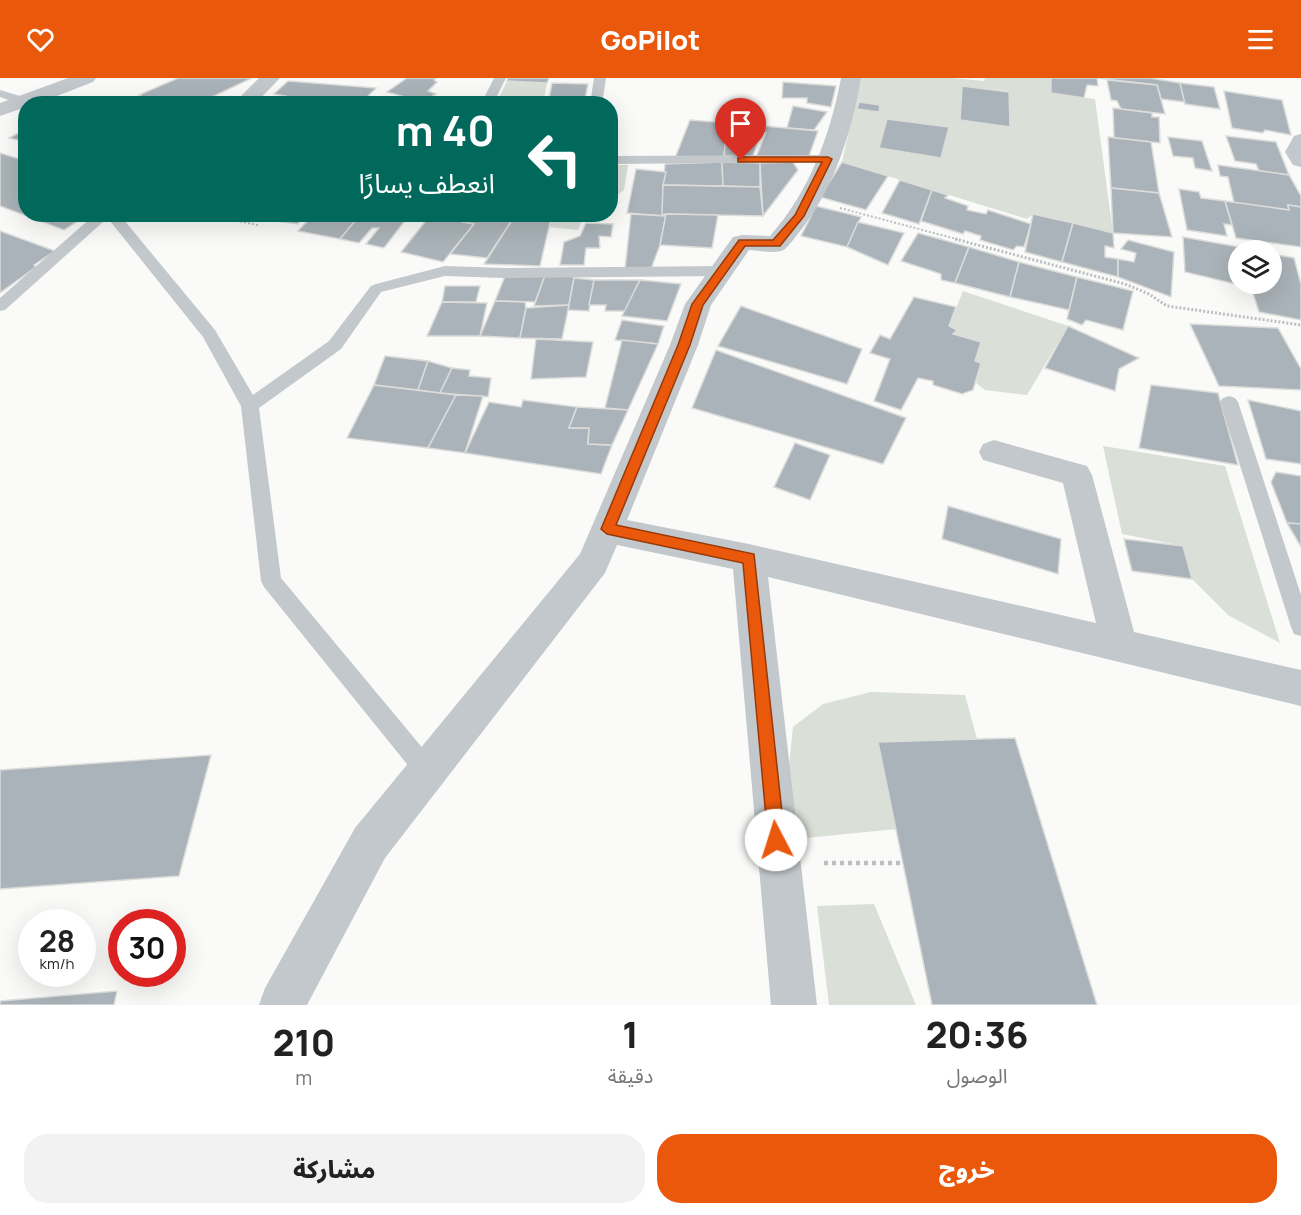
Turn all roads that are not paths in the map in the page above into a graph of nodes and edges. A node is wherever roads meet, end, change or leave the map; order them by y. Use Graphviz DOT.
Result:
graph roads {
  1 [pos="86,78"];
  2 [pos="270,78"];
  3 [pos="500,78"];
  4 [pos="600,78"];
  5 [pos="851,78"];
  6 [pos="0,93"];
  7 [pos="36,96"];
  8 [pos="251,96"];
  9 [pos="491,96"];
  10 [pos="597,96"];
  11 [pos="18,100"];
  12 [pos="18,103"];
  13 [pos="0,110"];
  14 [pos="1301,140"];
  15 [pos="828,159"];
  16 [pos="618,160"];
  17 [pos="1301,160"];
  18 [pos="95,222"];
  19 [pos="120,222"];
  20 [pos="722,271"];
  21 [pos="0,306"];
  22 [pos="1229,402"];
  23 [pos="250,406"];
  24 [pos="994,452"];
  25 [pos="607,529"];
  26 [pos="749,558"];
  27 [pos="1301,627"];
  28 [pos="1120,646"];
  29 [pos="1301,688"];
  30 [pos="427,771"];
  31 [pos="282,1005"];
  32 [pos="794,1005"];
  1 -- 7 [label="street"];
  2 -- 8 [label="street"];
  3 -- 9 [label="lane"];
  4 -- 10 [label="lane"];
  5 -- 15 [label="street"];
  6 -- 11 [label="lane"];
  12 -- 13 [label="street"];
  14 -- 17 [label="street"];
  15 -- 16 [label="lane"];
  15 -- 20 [label="street"];
  18 -- 21 [label="lane"];
  19 -- 23 [label="lane"];
  20 -- 23 [label="lane"];
  20 -- 25 [label="street"];
  22 -- 27 [label="lane"];
  23 -- 30 [label="lane"];
  24 -- 28 [label="street"];
  25 -- 26 [label="street"];
  25 -- 30 [label="street"];
  26 -- 28 [label="street"];
  26 -- 32 [label="street"];
  28 -- 29 [label="street"];
  30 -- 31 [label="street"];
}
